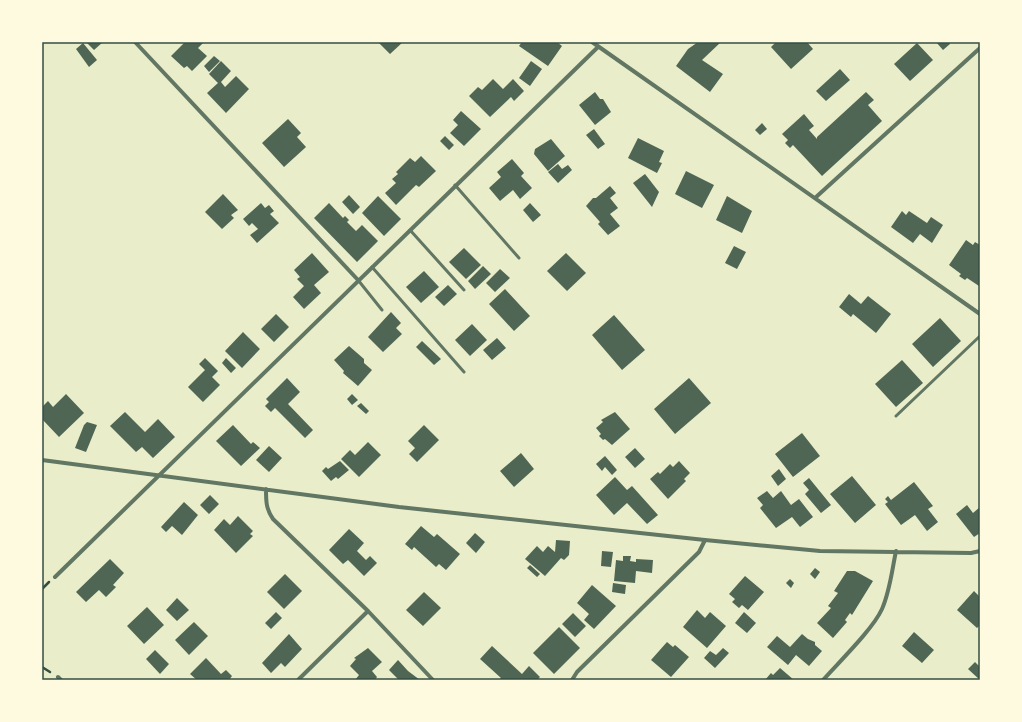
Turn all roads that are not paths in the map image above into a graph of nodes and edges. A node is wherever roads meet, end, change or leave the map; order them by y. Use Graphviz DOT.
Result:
graph roads {
  1 [pos="135,42"];
  2 [pos="592,42"];
  3 [pos="598,47"];
  4 [pos="980,48"];
  5 [pos="455,185"];
  6 [pos="815,198"];
  7 [pos="410,230"];
  8 [pos="519,258"];
  9 [pos="372,267"];
  10 [pos="358,280"];
  11 [pos="464,290"];
  12 [pos="382,310"];
  13 [pos="980,314"];
  14 [pos="980,336"];
  15 [pos="464,372"];
  16 [pos="896,416"];
  17 [pos="42,460"];
  18 [pos="159,475"];
  19 [pos="266,489"];
  20 [pos="705,540"];
  21 [pos="896,551"];
  22 [pos="980,551"];
  23 [pos="55,576"];
  24 [pos="368,611"];
  25 [pos="298,680"];
  26 [pos="433,680"];
  27 [pos="572,680"];
  28 [pos="823,680"];
  1 -- 10 [label="street"];
  2 -- 3 [label="street"];
  3 -- 5 [label="street"];
  3 -- 6 [label="street"];
  4 -- 6 [label="street"];
  5 -- 7 [label="street"];
  5 -- 8 [label="lane"];
  6 -- 13 [label="street"];
  7 -- 9 [label="street"];
  7 -- 11 [label="lane"];
  9 -- 10 [label="street"];
  9 -- 15 [label="lane"];
  10 -- 12 [label="lane"];
  10 -- 18 [label="street"];
  14 -- 16 [label="lane"];
  17 -- 18 [label="street"];
  18 -- 19 [label="street"];
  18 -- 23 [label="street"];
  19 -- 20 [label="street"];
  19 -- 24 [label="street"];
  20 -- 21 [label="street"];
  20 -- 27 [label="street"];
  21 -- 22 [label="street"];
  21 -- 28 [label="street"];
  24 -- 25 [label="street"];
  24 -- 26 [label="street"];
}
